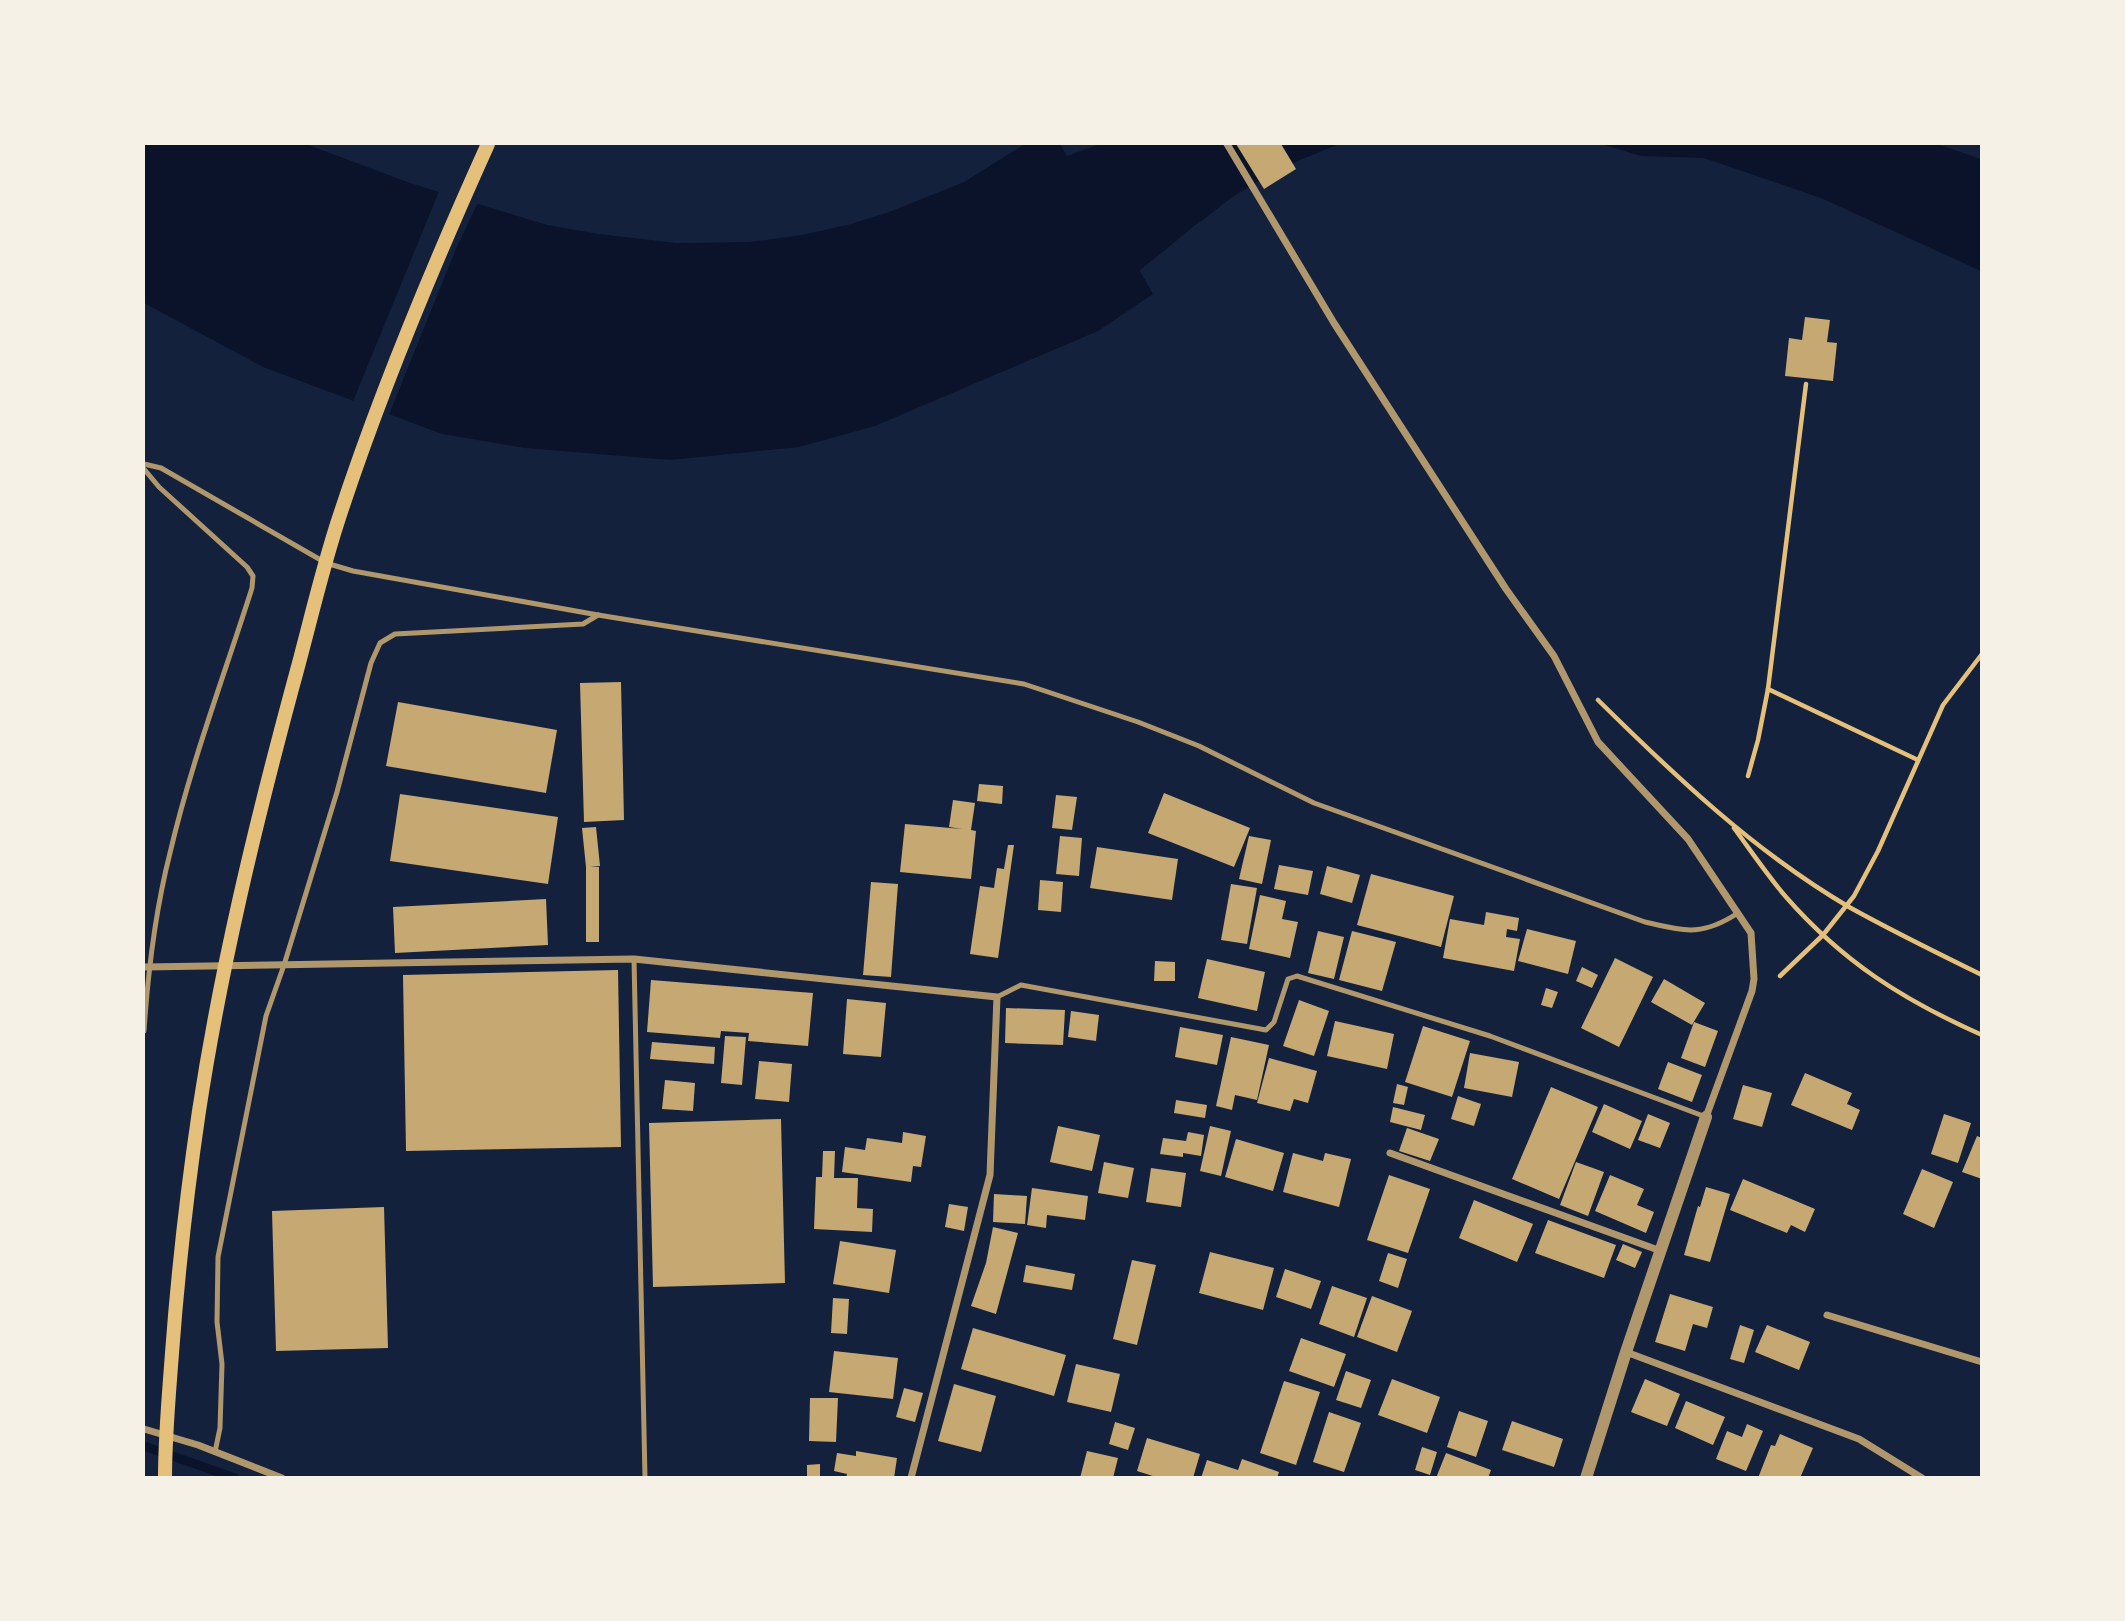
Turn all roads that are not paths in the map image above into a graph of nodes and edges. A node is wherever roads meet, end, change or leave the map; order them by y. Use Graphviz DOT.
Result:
graph roads {
  1 [pos="488,144"];
  2 [pos="1227,144"];
  3 [pos="144,464"];
  4 [pos="144,469"];
  5 [pos="326,563"];
  6 [pos="598,615"];
  7 [pos="1738,913"];
  8 [pos="634,959"];
  9 [pos="284,965"];
  10 [pos="146,967"];
  11 [pos="997,997"];
  12 [pos="144,1031"];
  13 [pos="1706,1117"];
  14 [pos="1390,1153"];
  15 [pos="1661,1251"];
  16 [pos="1827,1315"];
  17 [pos="1626,1352"];
  18 [pos="1982,1362"];
  19 [pos="144,1429"];
  20 [pos="166,1436"];
  21 [pos="215,1452"];
  22 [pos="165,1478"];
  23 [pos="282,1478"];
  24 [pos="645,1478"];
  25 [pos="911,1478"];
  26 [pos="1587,1478"];
  27 [pos="1922,1478"];
  1 -- 5 [label="main road"];
  2 -- 7 [label="street"];
  3 -- 5 [label="lane"];
  4 -- 10 [label="lane"];
  5 -- 6 [label="lane"];
  5 -- 20 [label="main road"];
  6 -- 7 [label="lane"];
  6 -- 9 [label="lane"];
  7 -- 13 [label="street"];
  8 -- 9 [label="street"];
  8 -- 11 [label="street"];
  8 -- 24 [label="lane"];
  9 -- 10 [label="street"];
  9 -- 21 [label="lane"];
  10 -- 12 [label="lane"];
  11 -- 13 [label="lane"];
  11 -- 25 [label="street"];
  13 -- 15 [label="street"];
  14 -- 15 [label="street"];
  15 -- 17 [label="street"];
  16 -- 18 [label="street"];
  17 -- 26 [label="street"];
  17 -- 27 [label="street"];
  19 -- 20 [label="street"];
  20 -- 21 [label="street"];
  20 -- 22 [label="main road"];
  21 -- 23 [label="street"];
}
